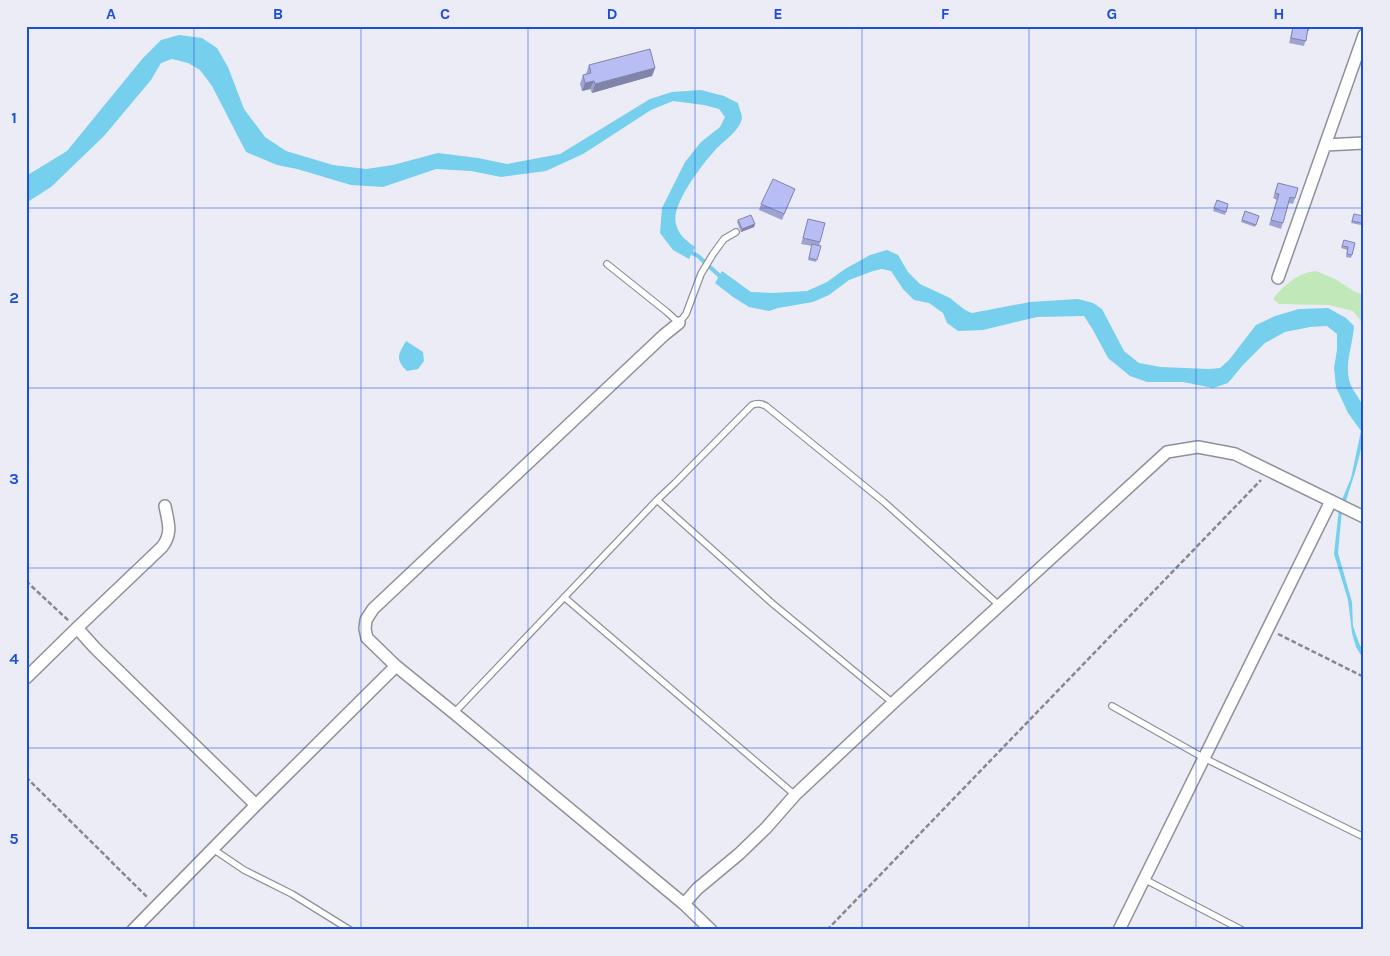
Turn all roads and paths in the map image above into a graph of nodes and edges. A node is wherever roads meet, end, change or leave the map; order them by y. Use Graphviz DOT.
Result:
graph roads {
  1 [pos="1364,35"];
  2 [pos="1364,143"];
  3 [pos="1325,145"];
  4 [pos="736,232"];
  5 [pos="607,264"];
  6 [pos="1278,278"];
  7 [pos="679,323"];
  8 [pos="1271,470"];
  9 [pos="657,500"];
  10 [pos="1338,504"];
  11 [pos="165,506"];
  12 [pos="1364,517"];
  13 [pos="26,581"];
  14 [pos="564,597"];
  15 [pos="1000,606"];
  16 [pos="77,628"];
  17 [pos="1268,628"];
  18 [pos="396,666"];
  19 [pos="1364,677"];
  20 [pos="26,678"];
  21 [pos="892,703"];
  22 [pos="1112,706"];
  23 [pos="454,713"];
  24 [pos="1204,758"];
  25 [pos="26,776"];
  26 [pos="795,794"];
  27 [pos="256,805"];
  28 [pos="1364,837"];
  29 [pos="213,849"];
  30 [pos="1144,879"];
  31 [pos="684,904"];
  32 [pos="156,906"];
  33 [pos="133,930"];
  34 [pos="350,930"];
  35 [pos="711,930"];
  36 [pos="827,930"];
  37 [pos="1119,930"];
  38 [pos="1242,930"];
  1 -- 3 [label="street"];
  2 -- 3 [label="street"];
  3 -- 6 [label="street"];
  4 -- 7 [label="lane"];
  5 -- 7 [label="lane"];
  7 -- 18 [label="street"];
  8 -- 10 [label="street"];
  8 -- 15 [label="street"];
  8 -- 36 [label="path"];
  9 -- 14 [label="lane"];
  9 -- 15 [label="lane"];
  9 -- 21 [label="lane"];
  10 -- 12 [label="street"];
  10 -- 17 [label="street"];
  11 -- 16 [label="street"];
  13 -- 16 [label="path"];
  14 -- 23 [label="lane"];
  14 -- 26 [label="lane"];
  15 -- 21 [label="street"];
  16 -- 20 [label="street"];
  16 -- 27 [label="street"];
  17 -- 19 [label="path"];
  17 -- 24 [label="street"];
  18 -- 23 [label="street"];
  18 -- 27 [label="street"];
  21 -- 26 [label="street"];
  22 -- 24 [label="lane"];
  23 -- 31 [label="street"];
  24 -- 28 [label="lane"];
  24 -- 30 [label="street"];
  25 -- 32 [label="path"];
  26 -- 31 [label="street"];
  27 -- 29 [label="street"];
  29 -- 32 [label="street"];
  29 -- 34 [label="lane"];
  30 -- 37 [label="street"];
  30 -- 38 [label="lane"];
  31 -- 35 [label="street"];
  32 -- 33 [label="street"];
}
